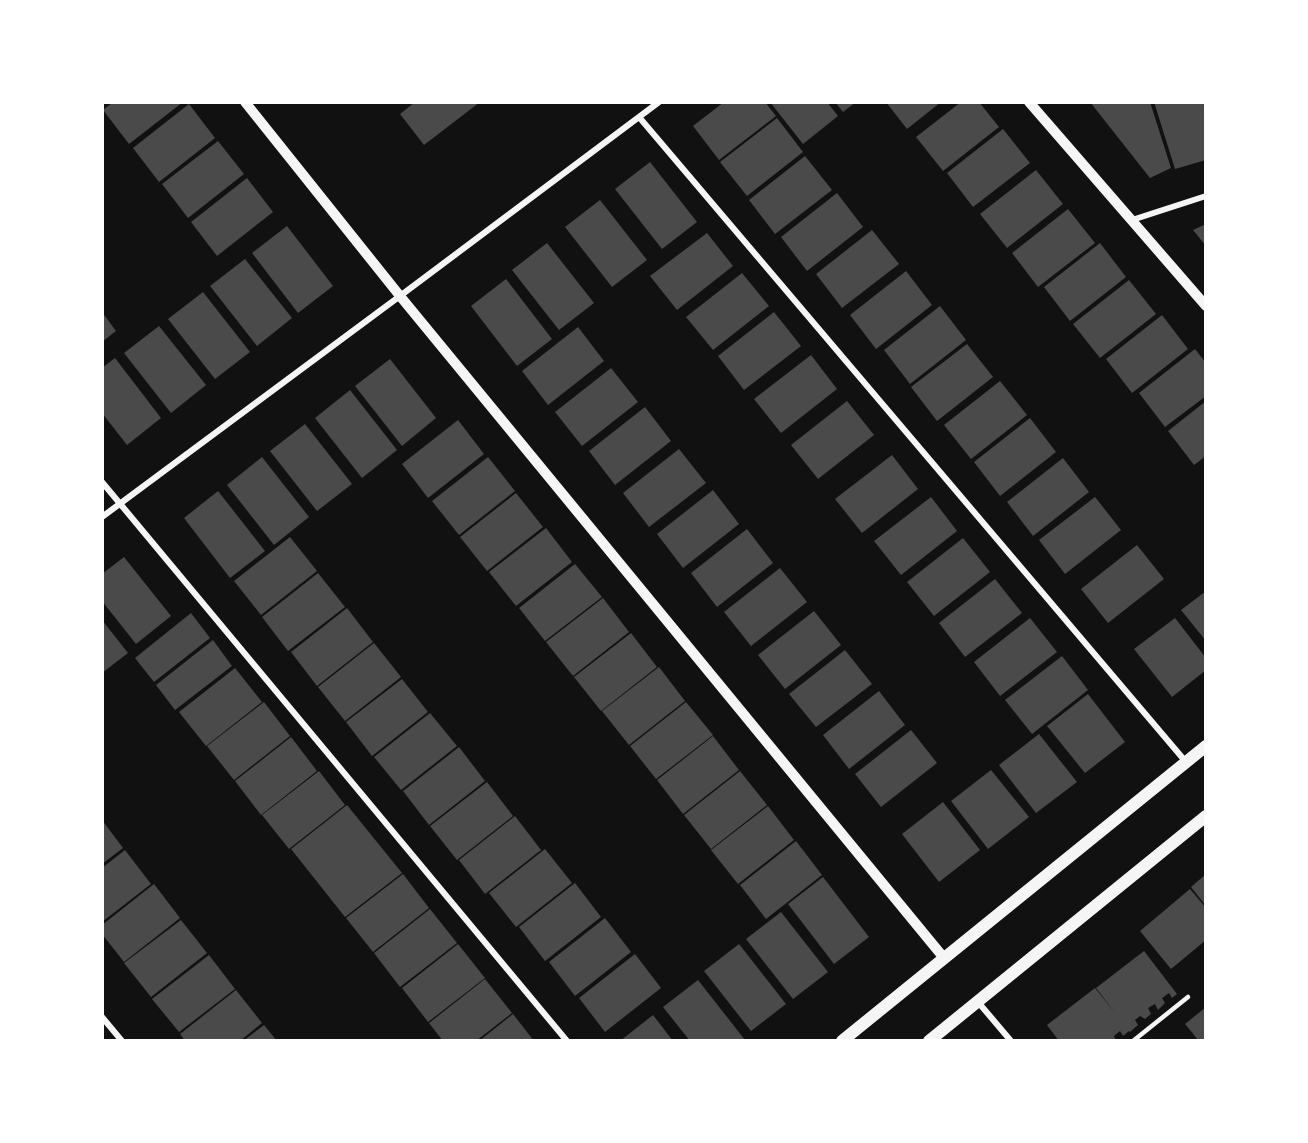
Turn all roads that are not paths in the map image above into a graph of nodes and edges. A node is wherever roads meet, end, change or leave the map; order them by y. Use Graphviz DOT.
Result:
graph roads {
  1 [pos="245,102"];
  2 [pos="658,102"];
  3 [pos="1029,102"];
  4 [pos="639,117"];
  5 [pos="1206,196"];
  6 [pos="1132,220"];
  7 [pos="400,296"];
  8 [pos="1206,306"];
  9 [pos="102,482"];
  10 [pos="119,503"];
  11 [pos="102,517"];
  12 [pos="1206,746"];
  13 [pos="1186,762"];
  14 [pos="1206,816"];
  15 [pos="944,958"];
  16 [pos="1188,997"];
  17 [pos="978,1001"];
  18 [pos="102,1017"];
  19 [pos="122,1041"];
  20 [pos="567,1041"];
  21 [pos="842,1041"];
  22 [pos="929,1041"];
  23 [pos="1011,1041"];
  24 [pos="1133,1041"];
  1 -- 7 [label="street"];
  2 -- 4 [label="street"];
  3 -- 6 [label="street"];
  4 -- 7 [label="street"];
  4 -- 13 [label="street"];
  5 -- 6 [label="street"];
  6 -- 8 [label="street"];
  7 -- 10 [label="street"];
  7 -- 15 [label="street"];
  9 -- 10 [label="street"];
  10 -- 11 [label="street"];
  10 -- 20 [label="street"];
  12 -- 13 [label="main road"];
  13 -- 15 [label="main road"];
  14 -- 17 [label="main road"];
  15 -- 21 [label="main road"];
  16 -- 24 [label="lane"];
  17 -- 22 [label="main road"];
  17 -- 23 [label="street"];
  18 -- 19 [label="street"];
}
